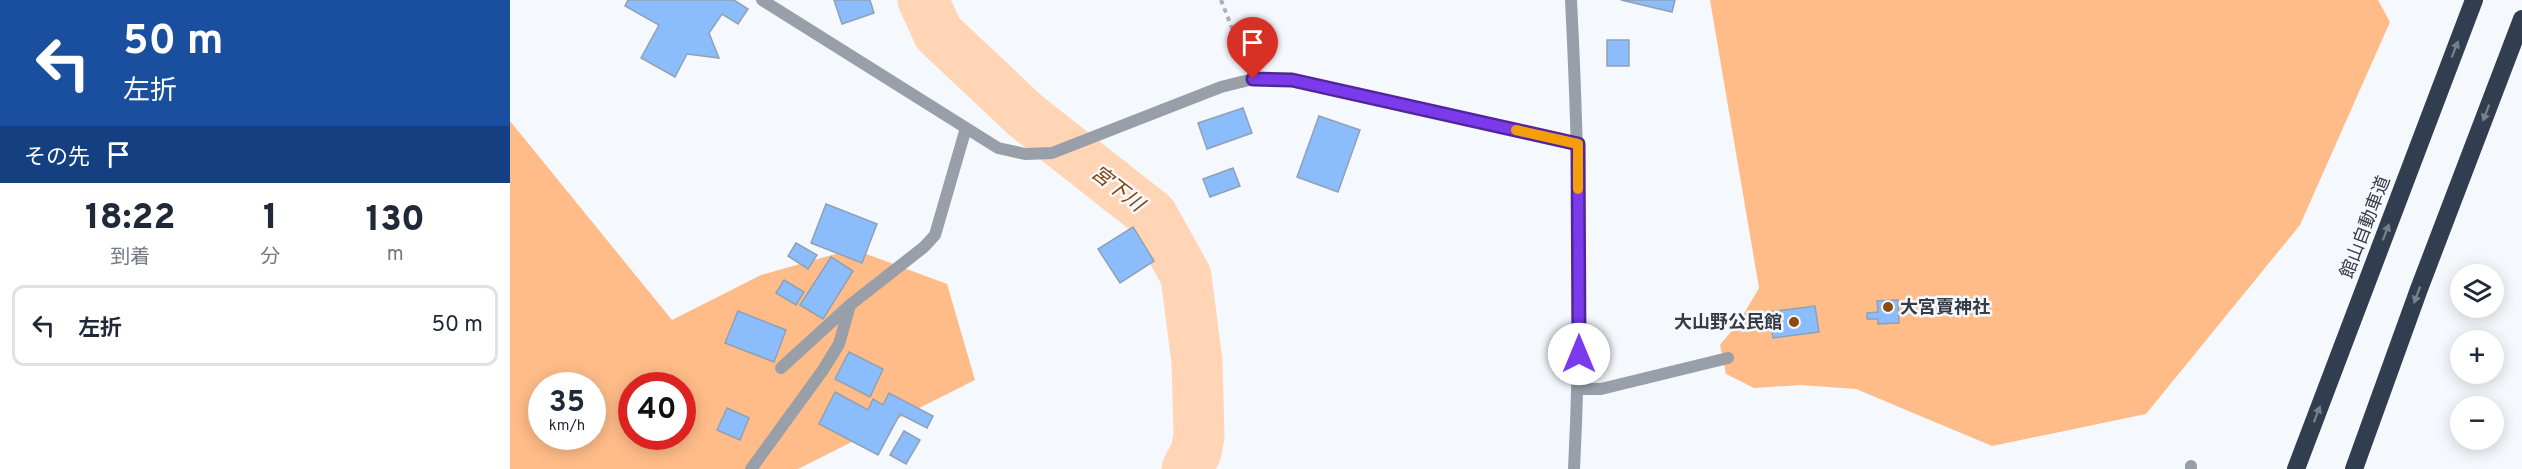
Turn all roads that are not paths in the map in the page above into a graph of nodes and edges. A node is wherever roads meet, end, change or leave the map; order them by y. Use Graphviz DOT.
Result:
graph roads {
  1 [pos="762,0"];
  2 [pos="1571,0"];
  3 [pos="2474,0"];
  4 [pos="2522,19"];
  5 [pos="966,128"];
  6 [pos="1578,144"];
  7 [pos="850,305"];
  8 [pos="1728,358"];
  9 [pos="781,368"];
  10 [pos="1578,389"];
  11 [pos="751,469"];
  12 [pos="1574,469"];
  13 [pos="2296,469"];
  14 [pos="2354,469"];
  1 -- 5 [label="street"];
  2 -- 6 [label="street"];
  13 -- 3 [label="highway, 館山自動車道, one-way"];
  4 -- 14 [label="highway, one-way"];
  5 -- 6 [label="street"];
  5 -- 7 [label="street"];
  6 -- 10 [label="street"];
  7 -- 9 [label="street"];
  7 -- 11 [label="street"];
  8 -- 10 [label="street"];
  10 -- 12 [label="street"];
}
